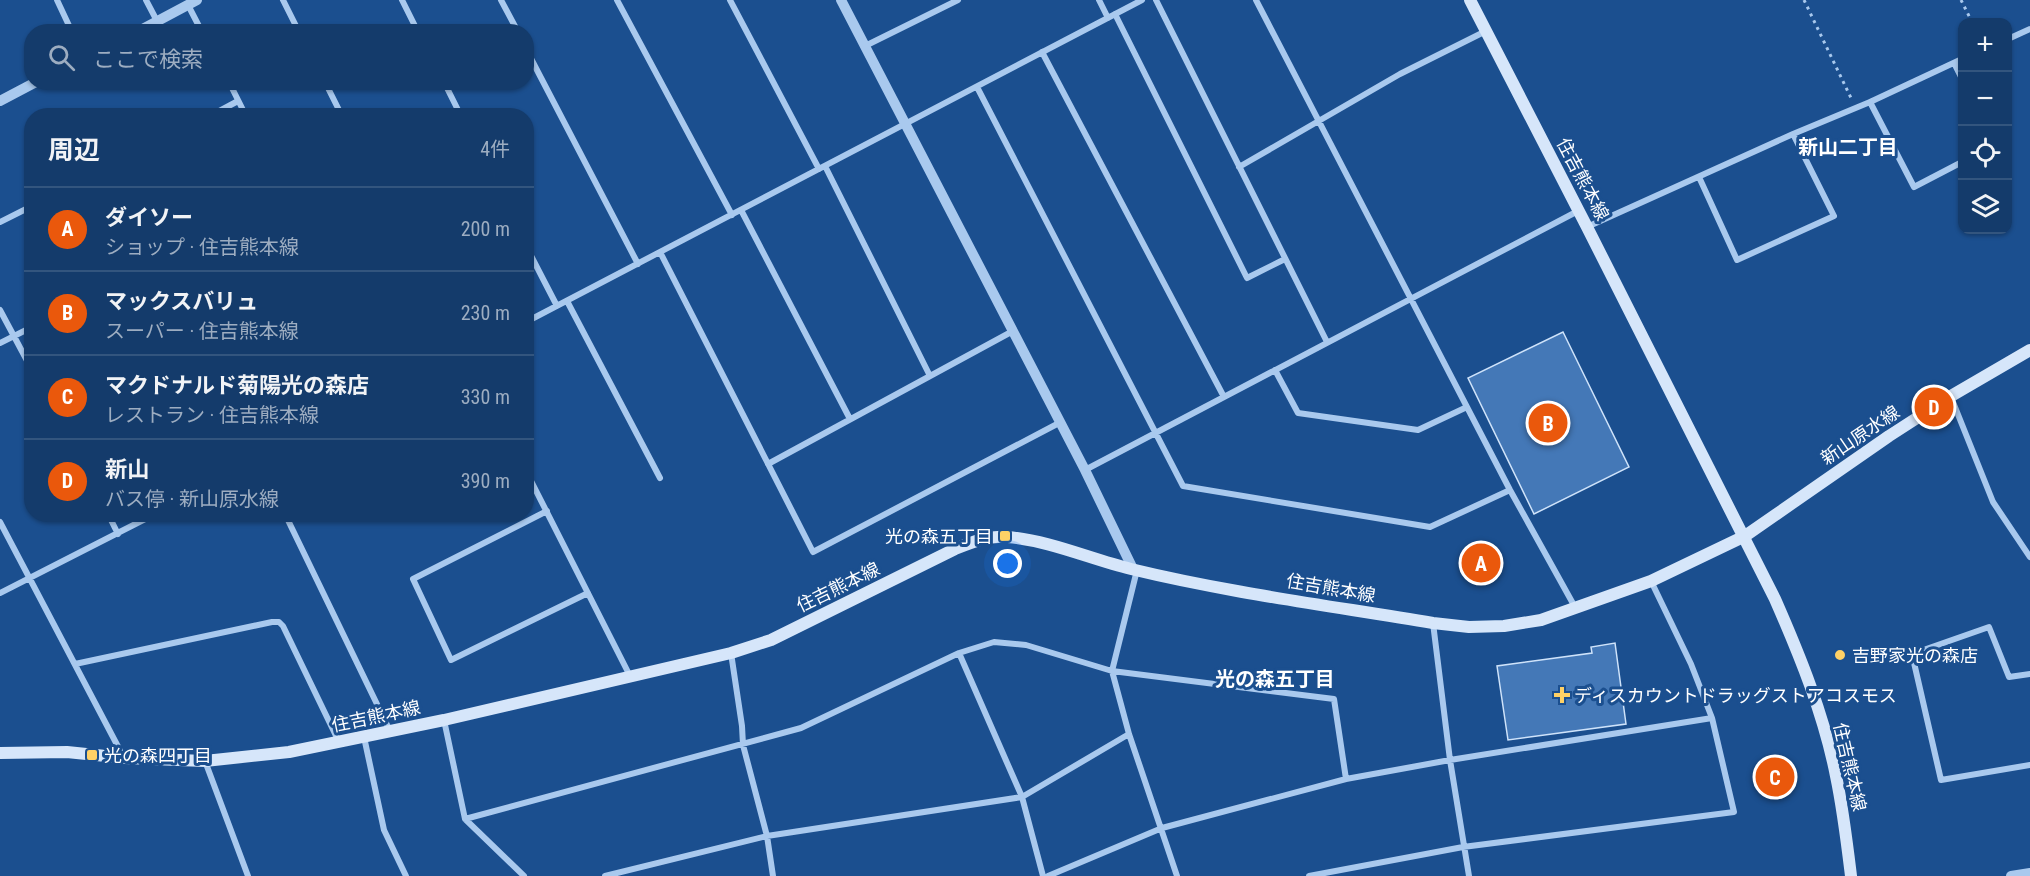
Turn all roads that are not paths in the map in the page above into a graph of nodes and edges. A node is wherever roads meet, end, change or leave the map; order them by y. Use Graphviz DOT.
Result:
graph roads {
  1 [pos="57,0"];
  2 [pos="146,0"];
  3 [pos="283,0"];
  4 [pos="402,0"];
  5 [pos="501,0"];
  6 [pos="617,0"];
  7 [pos="730,0"];
  8 [pos="841,0"];
  9 [pos="958,0"];
  10 [pos="1099,0"];
  11 [pos="1142,0"];
  12 [pos="1156,0"];
  13 [pos="1256,0"];
  14 [pos="1470,0"];
  15 [pos="193,2"];
  16 [pos="1111,16"];
  17 [pos="157,21"];
  18 [pos="68,24"];
  19 [pos="152,24"];
  20 [pos="200,24"];
  21 [pos="295,24"];
  22 [pos="414,24"];
  23 [pos="514,24"];
  24 [pos="2030,29"];
  25 [pos="1486,31"];
  26 [pos="2012,37"];
  27 [pos="865,46"];
  28 [pos="1042,52"];
  29 [pos="1958,61"];
  30 [pos="1954,63"];
  31 [pos="534,64"];
  32 [pos="1958,72"];
  33 [pos="976,87"];
  34 [pos="24,88"];
  35 [pos="233,90"];
  36 [pos="329,90"];
  37 [pos="448,90"];
  38 [pos="0,101"];
  39 [pos="238,101"];
  40 [pos="1870,102"];
  41 [pos="225,108"];
  42 [pos="242,108"];
  43 [pos="338,108"];
  44 [pos="457,108"];
  45 [pos="1318,120"];
  46 [pos="905,124"];
  47 [pos="1793,134"];
  48 [pos="1958,164"];
  49 [pos="1239,167"];
  50 [pos="822,168"];
  51 [pos="1699,177"];
  52 [pos="24,210"];
  53 [pos="741,210"];
  54 [pos="1578,211"];
  55 [pos="732,214"];
  56 [pos="0,222"];
  57 [pos="1587,226"];
  58 [pos="660,252"];
  59 [pos="1285,259"];
  60 [pos="534,261"];
  61 [pos="638,264"];
  62 [pos="1412,298"];
  63 [pos="567,301"];
  64 [pos="557,306"];
  65 [pos="0,310"];
  66 [pos="534,318"];
  67 [pos="24,331"];
  68 [pos="1012,331"];
  69 [pos="14,336"];
  70 [pos="1327,342"];
  71 [pos="0,343"];
  72 [pos="2030,350"];
  73 [pos="24,355"];
  74 [pos="1275,370"];
  75 [pos="930,376"];
  76 [pos="1951,396"];
  77 [pos="1224,397"];
  78 [pos="1467,407"];
  79 [pos="850,419"];
  80 [pos="1059,423"];
  81 [pos="1156,433"];
  82 [pos="768,464"];
  83 [pos="1085,470"];
  84 [pos="660,478"];
  85 [pos="534,486"];
  86 [pos="1510,490"];
  87 [pos="547,511"];
  88 [pos="534,518"];
  89 [pos="0,522"];
  90 [pos="112,522"];
  91 [pos="140,522"];
  92 [pos="289,522"];
  93 [pos="525,522"];
  94 [pos="118,534"];
  95 [pos="1745,536"];
  96 [pos="2030,557"];
  97 [pos="1135,570"];
  98 [pos="30,579"];
  99 [pos="1651,581"];
  100 [pos="0,593"];
  101 [pos="588,593"];
  102 [pos="1577,609"];
  103 [pos="1433,623"];
  104 [pos="731,653"];
  105 [pos="959,653"];
  106 [pos="75,664"];
  107 [pos="1112,670"];
  108 [pos="2030,674"];
  109 [pos="630,676"];
  110 [pos="1712,718"];
  111 [pos="444,720"];
  112 [pos="390,731"];
  113 [pos="1129,735"];
  114 [pos="364,736"];
  115 [pos="339,742"];
  116 [pos="743,745"];
  117 [pos="0,753"];
  118 [pos="124,758"];
  119 [pos="1450,760"];
  120 [pos="205,761"];
  121 [pos="2030,765"];
  122 [pos="1346,779"];
  123 [pos="1022,797"];
  124 [pos="465,819"];
  125 [pos="1162,828"];
  126 [pos="767,836"];
  127 [pos="1463,847"];
  128 [pos="2030,873"];
  129 [pos="248,876"];
  130 [pos="406,876"];
  131 [pos="524,876"];
  132 [pos="605,876"];
  133 [pos="773,876"];
  134 [pos="1043,876"];
  135 [pos="1048,876"];
  136 [pos="1177,876"];
  137 [pos="1309,876"];
  138 [pos="1469,876"];
  139 [pos="1851,876"];
  140 [pos="2012,876"];
  1 -- 18 [label="street"];
  2 -- 17 [label="street"];
  3 -- 21 [label="street"];
  4 -- 22 [label="street"];
  5 -- 23 [label="street"];
  6 -- 55 [label="street"];
  7 -- 50 [label="street"];
  8 -- 27 [label="street"];
  9 -- 27 [label="street"];
  10 -- 16 [label="street"];
  11 -- 16 [label="street"];
  12 -- 49 [label="street"];
  13 -- 45 [label="street"];
  14 -- 25 [label="main road, 住吉熊本線"];
  15 -- 17 [label="street"];
  15 -- 20 [label="street"];
  16 -- 28 [label="street"];
  16 -- 59 [label="street"];
  17 -- 19 [label="street"];
  24 -- 26 [label="street"];
  25 -- 45 [label="street"];
  25 -- 54 [label="main road, 住吉熊本線"];
  27 -- 46 [label="street"];
  28 -- 33 [label="street"];
  28 -- 77 [label="street"];
  29 -- 30 [label="street"];
  30 -- 32 [label="street"];
  30 -- 40 [label="street"];
  31 -- 61 [label="street"];
  33 -- 46 [label="street"];
  33 -- 81 [label="street"];
  34 -- 38 [label="street"];
  35 -- 39 [label="street"];
  36 -- 43 [label="street"];
  37 -- 44 [label="street"];
  39 -- 41 [label="street"];
  39 -- 42 [label="street"];
  40 -- 47 [label="street"];
  40 -- 48 [label="street"];
  45 -- 49 [label="street"];
  45 -- 62 [label="street"];
  46 -- 50 [label="street"];
  46 -- 68 [label="street"];
  47 -- 51 [label="street"];
  47 -- 51 [label="street"];
  49 -- 59 [label="street"];
  50 -- 53 [label="street"];
  50 -- 75 [label="street"];
  51 -- 57 [label="street"];
  52 -- 56 [label="street"];
  53 -- 55 [label="street"];
  53 -- 79 [label="street"];
  54 -- 57 [label="main road, 住吉熊本線"];
  54 -- 62 [label="street"];
  55 -- 58 [label="street"];
  57 -- 95 [label="main road, 住吉熊本線"];
  58 -- 61 [label="street"];
  58 -- 82 [label="street"];
  59 -- 70 [label="street"];
  60 -- 64 [label="street"];
  61 -- 63 [label="street"];
  62 -- 70 [label="street"];
  62 -- 78 [label="street"];
  63 -- 64 [label="street"];
  63 -- 84 [label="street"];
  64 -- 66 [label="street"];
  65 -- 69 [label="street"];
  67 -- 69 [label="street"];
  68 -- 75 [label="street"];
  68 -- 80 [label="street"];
  69 -- 71 [label="street"];
  69 -- 73 [label="street"];
  70 -- 74 [label="street"];
  72 -- 76 [label="main road, 新山原水線"];
  74 -- 77 [label="street"];
  74 -- 78 [label="street"];
  75 -- 79 [label="street"];
  76 -- 95 [label="main road, 新山原水線"];
  76 -- 96 [label="street"];
  77 -- 81 [label="street"];
  78 -- 86 [label="street"];
  79 -- 82 [label="street"];
  80 -- 82 [label="street"];
  80 -- 83 [label="street"];
  81 -- 83 [label="street"];
  81 -- 86 [label="street"];
  83 -- 97 [label="street"];
  85 -- 87 [label="street"];
  86 -- 102 [label="street"];
  87 -- 88 [label="street"];
  87 -- 101 [label="street"];
  89 -- 98 [label="street"];
  90 -- 94 [label="street"];
  91 -- 94 [label="street"];
  92 -- 112 [label="street"];
  93 -- 101 [label="street"];
  94 -- 98 [label="street"];
  95 -- 99 [label="main road, 住吉熊本線"];
  95 -- 139 [label="main road, 住吉熊本線"];
  97 -- 103 [label="main road, 住吉熊本線"];
  97 -- 104 [label="main road, 住吉熊本線"];
  97 -- 107 [label="street"];
  98 -- 100 [label="street"];
  98 -- 106 [label="street"];
  99 -- 102 [label="main road, 住吉熊本線"];
  99 -- 110 [label="street"];
  101 -- 109 [label="street"];
  102 -- 103 [label="main road, 住吉熊本線"];
  103 -- 119 [label="street"];
  104 -- 109 [label="main road, 住吉熊本線"];
  104 -- 116 [label="street"];
  105 -- 107 [label="street"];
  105 -- 116 [label="street"];
  105 -- 123 [label="street"];
  106 -- 115 [label="street"];
  106 -- 118 [label="street"];
  107 -- 113 [label="street"];
  107 -- 122 [label="street"];
  108 -- 121 [label="street"];
  109 -- 111 [label="main road, 住吉熊本線"];
  110 -- 119 [label="street"];
  110 -- 127 [label="street"];
  111 -- 112 [label="main road, 住吉熊本線"];
  111 -- 124 [label="street"];
  112 -- 114 [label="main road, 住吉熊本線"];
  113 -- 123 [label="street"];
  113 -- 125 [label="street"];
  114 -- 115 [label="main road, 住吉熊本線"];
  114 -- 130 [label="street"];
  115 -- 120 [label="main road, 住吉熊本線"];
  116 -- 124 [label="street"];
  116 -- 126 [label="street"];
  117 -- 118 [label="main road, 住吉熊本線"];
  118 -- 120 [label="main road, 住吉熊本線"];
  119 -- 122 [label="street"];
  119 -- 127 [label="street"];
  120 -- 129 [label="street"];
  122 -- 125 [label="street"];
  123 -- 126 [label="street"];
  123 -- 134 [label="street"];
  124 -- 131 [label="street"];
  125 -- 135 [label="street"];
  125 -- 136 [label="street"];
  126 -- 132 [label="street"];
  126 -- 133 [label="street"];
  127 -- 137 [label="street"];
  127 -- 138 [label="street"];
  128 -- 140 [label="street"];
}
